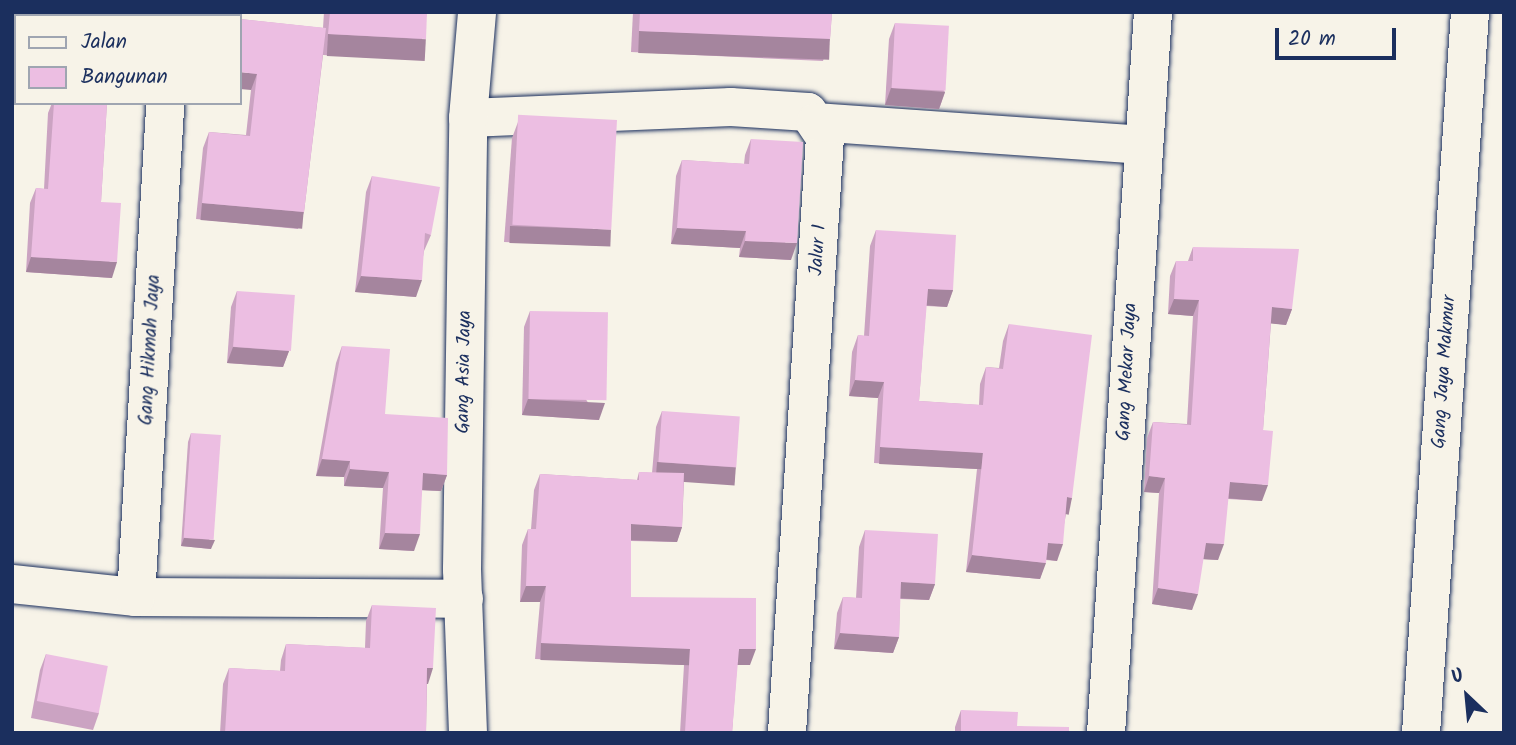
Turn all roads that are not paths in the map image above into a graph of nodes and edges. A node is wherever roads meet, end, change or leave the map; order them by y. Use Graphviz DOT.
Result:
graph roads {
  1 [pos="477,12"];
  2 [pos="1153,12"];
  3 [pos="1470,12"];
  4 [pos="165,105"];
  5 [pos="468,118"];
  6 [pos="816,122"];
  7 [pos="1143,145"];
  8 [pos="12,584"];
  9 [pos="136,597"];
  10 [pos="464,599"];
  11 [pos="468,733"];
  12 [pos="787,733"];
  13 [pos="1107,733"];
  14 [pos="1421,733"];
  1 -- 5 [label="street, Gang Asia Jaya"];
  2 -- 7 [label="street, Gang Mekar Jaya"];
  3 -- 14 [label="street, Gang Jaya Makmur"];
  4 -- 9 [label="street, Gang Hikmah Jaya"];
  5 -- 6 [label="street"];
  5 -- 10 [label="street, Gang Asia Jaya"];
  6 -- 7 [label="street"];
  6 -- 12 [label="street, Jalur 1"];
  7 -- 13 [label="street, Gang Mekar Jaya"];
  8 -- 9 [label="street"];
  9 -- 10 [label="street"];
  10 -- 11 [label="street, Gang Asia Jaya"];
}
